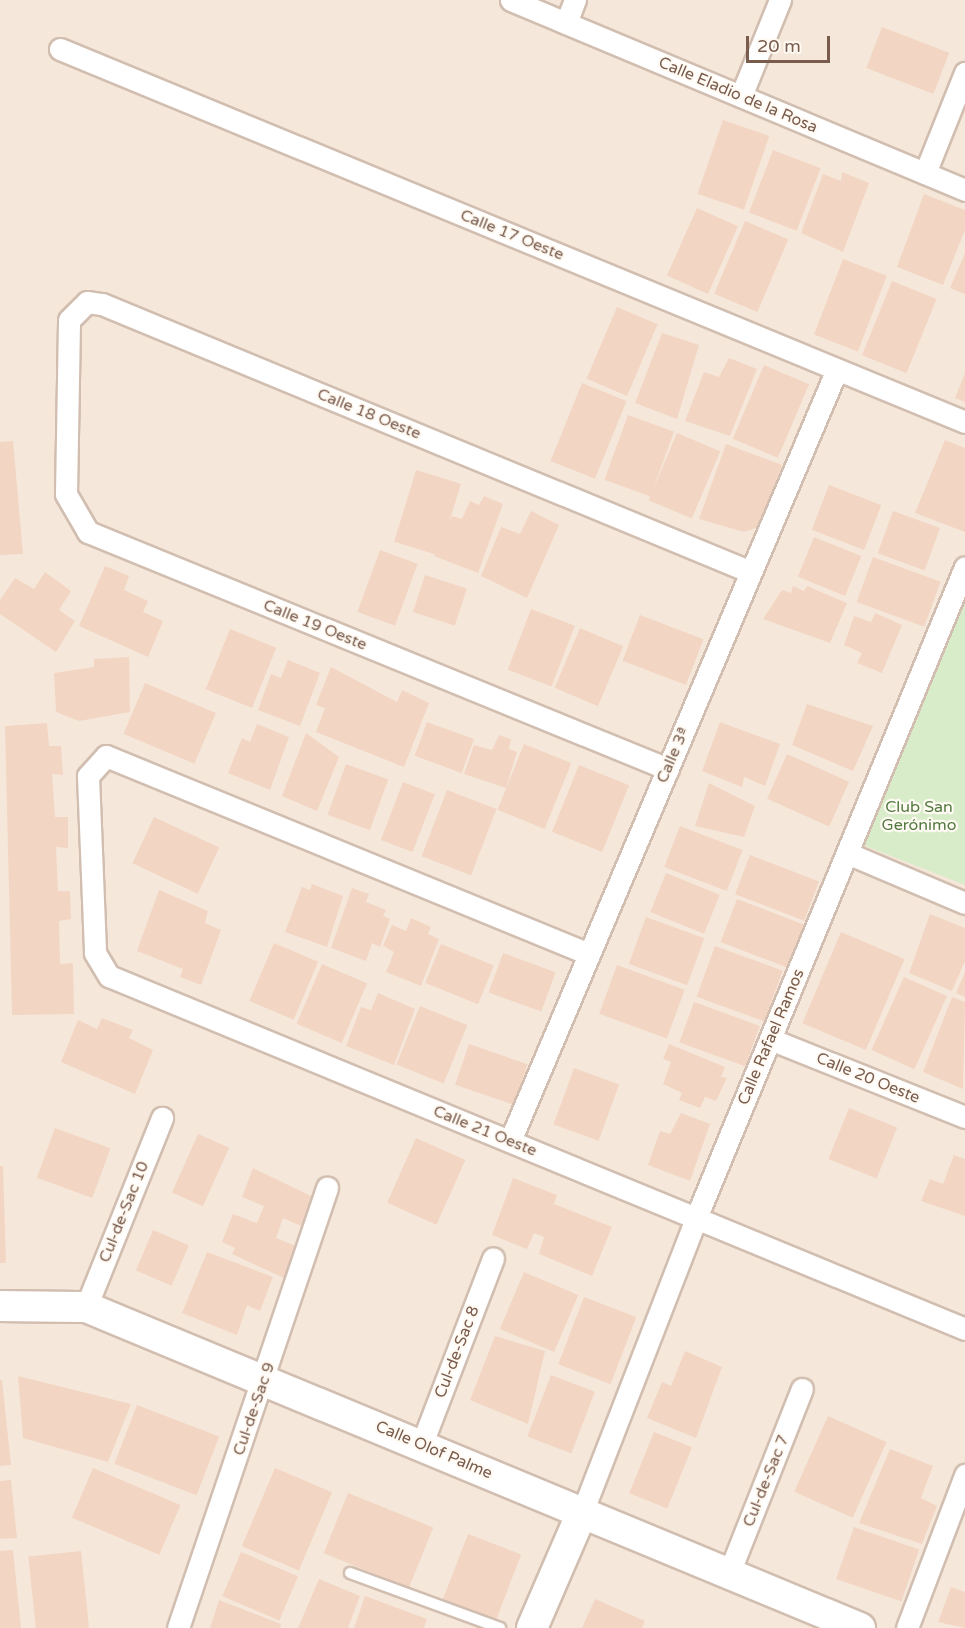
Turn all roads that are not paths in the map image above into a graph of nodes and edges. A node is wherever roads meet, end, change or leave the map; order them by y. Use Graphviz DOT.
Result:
graph roads {
  1 [pos="512,0"];
  2 [pos="575,0"];
  3 [pos="780,0"];
  4 [pos="566,23"];
  5 [pos="60,49"];
  6 [pos="965,73"];
  7 [pos="741,96"];
  8 [pos="925,173"];
  9 [pos="965,190"];
  10 [pos="837,369"];
  11 [pos="66,403"];
  12 [pos="965,422"];
  13 [pos="965,567"];
  14 [pos="751,572"];
  15 [pos="668,769"];
  16 [pos="847,853"];
  17 [pos="965,903"];
  18 [pos="589,954"];
  19 [pos="770,1039"];
  20 [pos="965,1117"];
  21 [pos="162,1118"];
  22 [pos="510,1141"];
  23 [pos="327,1188"];
  24 [pos="696,1218"];
  25 [pos="493,1258"];
  26 [pos="0,1306"];
  27 [pos="86,1307"];
  28 [pos="965,1329"];
  29 [pos="265,1377"];
  30 [pos="802,1389"];
  31 [pos="421,1446"];
  32 [pos="965,1475"];
  33 [pos="583,1510"];
  34 [pos="350,1573"];
  35 [pos="729,1573"];
  36 [pos="178,1628"];
  37 [pos="500,1628"];
  38 [pos="532,1628"];
  39 [pos="860,1628"];
  40 [pos="907,1628"];
  1 -- 4 [label="street, Calle Eladio de la Rosa"];
  2 -- 4 [label="street"];
  3 -- 7 [label="street"];
  4 -- 7 [label="street, Calle Eladio de la Rosa"];
  5 -- 10 [label="street, Calle 17 Oeste"];
  6 -- 8 [label="street"];
  7 -- 8 [label="street, Calle Eladio de la Rosa"];
  8 -- 9 [label="street, Calle Eladio de la Rosa"];
  10 -- 12 [label="street, Calle 17 Oeste"];
  10 -- 14 [label="street, Calle 3ª"];
  11 -- 14 [label="street, Calle 18 Oeste"];
  11 -- 15 [label="street, Calle 19 Oeste"];
  13 -- 16 [label="street, Calle Rafael Ramos"];
  14 -- 15 [label="street, Calle 3ª"];
  15 -- 18 [label="street, Calle 3ª"];
  16 -- 17 [label="street"];
  16 -- 19 [label="street, Calle Rafael Ramos"];
  18 -- 22 [label="street, Calle 3ª"];
  18 -- 22 [label="street, Calle 21 Oeste"];
  19 -- 20 [label="street, Calle 20 Oeste"];
  19 -- 24 [label="street, Calle Rafael Ramos"];
  21 -- 27 [label="street, Cul-de-Sac 10"];
  22 -- 24 [label="street, Calle 21 Oeste"];
  23 -- 29 [label="street, Cul-de-Sac 9"];
  24 -- 28 [label="street, Calle 21 Oeste"];
  24 -- 33 [label="street, Calle Rafael Ramos"];
  25 -- 31 [label="street, Cul-de-Sac 8"];
  26 -- 27 [label="street, Calle Olof Palme"];
  27 -- 29 [label="street, Calle Olof Palme"];
  29 -- 31 [label="street, Calle Olof Palme"];
  29 -- 36 [label="street, Cul-de-Sac 9"];
  30 -- 35 [label="street, Cul-de-Sac 7"];
  31 -- 33 [label="street, Calle Olof Palme"];
  32 -- 40 [label="street"];
  33 -- 35 [label="street, Calle Olof Palme"];
  33 -- 38 [label="street"];
  34 -- 37 [label="lane"];
  35 -- 39 [label="street, Calle Olof Palme"];
}
